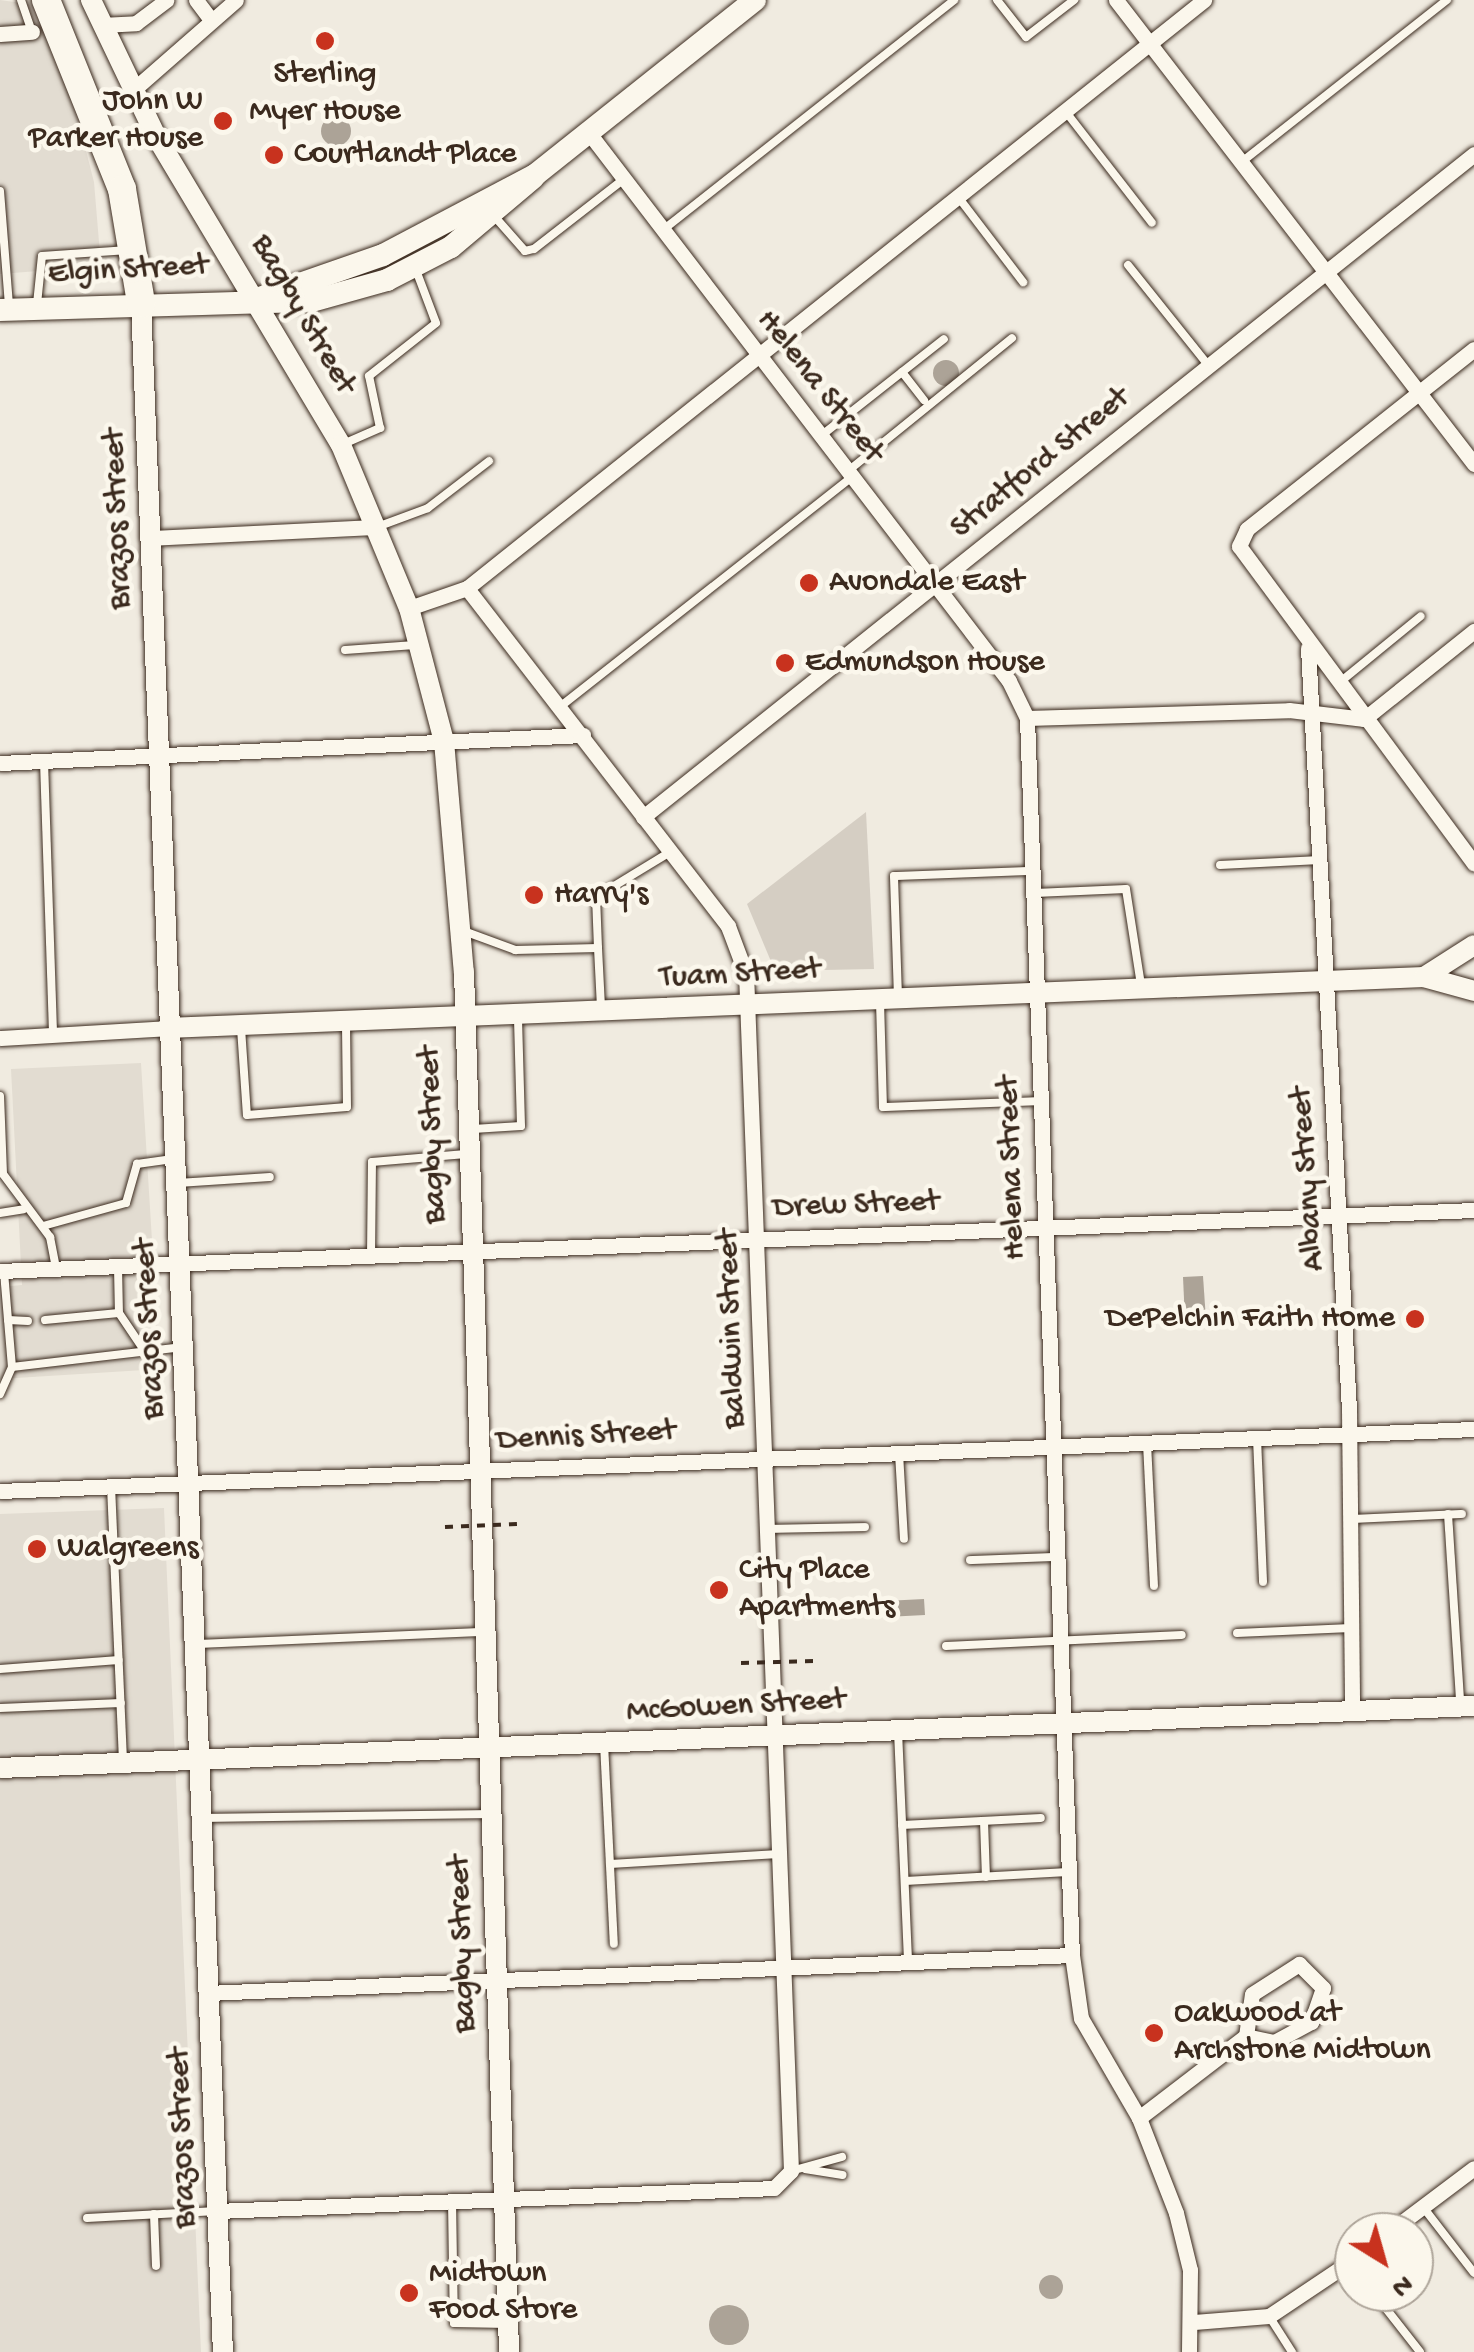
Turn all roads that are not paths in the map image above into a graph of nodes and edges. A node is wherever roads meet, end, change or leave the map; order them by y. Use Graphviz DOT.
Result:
graph roads {
  1 [pos="21,0"];
  2 [pos="92,0"];
  3 [pos="166,0"];
  4 [pos="196,0"];
  5 [pos="236,0"];
  6 [pos="755,0"];
  7 [pos="954,0"];
  8 [pos="997,0"];
  9 [pos="1074,0"];
  10 [pos="1116,0"];
  11 [pos="1204,0"];
  12 [pos="1448,0"];
  13 [pos="44,17"];
  14 [pos="211,20"];
  15 [pos="101,25"];
  16 [pos="0,34"];
  17 [pos="1150,44"];
  18 [pos="132,90"];
  19 [pos="1064,110"];
  20 [pos="589,134"];
  21 [pos="1474,154"];
  22 [pos="1241,162"];
  23 [pos="535,175"];
  24 [pos="624,179"];
  25 [pos="0,191"];
  26 [pos="957,195"];
  27 [pos="495,216"];
  28 [pos="1152,223"];
  29 [pos="663,230"];
  30 [pos="133,250"];
  31 [pos="1128,265"];
  32 [pos="414,266"];
  33 [pos="1326,272"];
  34 [pos="1022,282"];
  35 [pos="260,298"];
  36 [pos="141,303"];
  37 [pos="37,308"];
  38 [pos="5,310"];
  39 [pos="1012,338"];
  40 [pos="944,339"];
  41 [pos="1474,350"];
  42 [pos="760,356"];
  43 [pos="1208,365"];
  44 [pos="902,372"];
  45 [pos="1420,393"];
  46 [pos="924,400"];
  47 [pos="821,436"];
  48 [pos="342,446"];
  49 [pos="489,462"];
  50 [pos="1474,464"];
  51 [pos="851,474"];
  52 [pos="377,527"];
  53 [pos="150,538"];
  54 [pos="935,584"];
  55 [pos="468,588"];
  56 [pos="410,608"];
  57 [pos="1421,616"];
  58 [pos="1474,632"];
  59 [pos="419,645"];
  60 [pos="1308,648"];
  61 [pos="346,650"];
  62 [pos="1336,685"];
  63 [pos="560,706"];
  64 [pos="1314,713"];
  65 [pos="1027,718"];
  66 [pos="1364,718"];
  67 [pos="583,735"];
  68 [pos="444,741"];
  69 [pos="158,754"];
  70 [pos="44,761"];
  71 [pos="0,763"];
  72 [pos="643,818"];
  73 [pos="670,852"];
  74 [pos="1320,860"];
  75 [pos="1474,864"];
  76 [pos="1220,865"];
  77 [pos="1030,871"];
  78 [pos="1031,893"];
  79 [pos="461,930"];
  80 [pos="1474,945"];
  81 [pos="598,948"];
  82 [pos="1424,977"];
  83 [pos="1325,983"];
  84 [pos="1141,987"];
  85 [pos="1034,990"];
  86 [pos="1474,991"];
  87 [pos="889,998"];
  88 [pos="749,1003"];
  89 [pos="601,1013"];
  90 [pos="518,1017"];
  91 [pos="460,1020"];
  92 [pos="346,1023"];
  93 [pos="241,1026"];
  94 [pos="166,1028"];
  95 [pos="53,1035"];
  96 [pos="0,1038"];
  97 [pos="0,1096"];
  98 [pos="1038,1101"];
  99 [pos="464,1130"];
  100 [pos="466,1154"];
  101 [pos="173,1159"];
  102 [pos="270,1177"];
  103 [pos="174,1183"];
  104 [pos="24,1209"];
  105 [pos="1474,1210"];
  106 [pos="0,1213"];
  107 [pos="1339,1216"];
  108 [pos="43,1226"];
  109 [pos="1042,1228"];
  110 [pos="757,1237"];
  111 [pos="469,1252"];
  112 [pos="371,1256"];
  113 [pos="178,1264"];
  114 [pos="118,1266"];
  115 [pos="56,1269"];
  116 [pos="2,1271"];
  117 [pos="119,1313"];
  118 [pos="8,1320"];
  119 [pos="45,1320"];
  120 [pos="28,1321"];
  121 [pos="141,1346"];
  122 [pos="182,1347"];
  123 [pos="12,1367"];
  124 [pos="0,1394"];
  125 [pos="1474,1429"];
  126 [pos="1348,1435"];
  127 [pos="1258,1438"];
  128 [pos="1147,1443"];
  129 [pos="1055,1447"];
  130 [pos="899,1454"];
  131 [pos="766,1456"];
  132 [pos="480,1469"];
  133 [pos="188,1483"];
  134 [pos="111,1486"];
  135 [pos="0,1491"];
  136 [pos="1448,1514"];
  137 [pos="1462,1514"];
  138 [pos="1349,1519"];
  139 [pos="865,1528"];
  140 [pos="769,1529"];
  141 [pos="904,1539"];
  142 [pos="1060,1556"];
  143 [pos="970,1560"];
  144 [pos="1264,1582"];
  145 [pos="1154,1586"];
  146 [pos="1351,1628"];
  147 [pos="482,1632"];
  148 [pos="1237,1633"];
  149 [pos="1182,1635"];
  150 [pos="1064,1640"];
  151 [pos="195,1644"];
  152 [pos="946,1646"];
  153 [pos="119,1660"];
  154 [pos="0,1669"];
  155 [pos="121,1703"];
  156 [pos="1467,1704"];
  157 [pos="0,1708"];
  158 [pos="1352,1708"];
  159 [pos="1068,1724"];
  160 [pos="898,1731"];
  161 [pos="778,1733"];
  162 [pos="604,1743"];
  163 [pos="486,1748"];
  164 [pos="200,1760"];
  165 [pos="123,1763"];
  166 [pos="0,1768"];
  167 [pos="489,1814"];
  168 [pos="202,1818"];
  169 [pos="1041,1818"];
  170 [pos="984,1820"];
  171 [pos="902,1825"];
  172 [pos="784,1853"];
  173 [pos="610,1864"];
  174 [pos="1068,1872"];
  175 [pos="986,1877"];
  176 [pos="905,1881"];
  177 [pos="614,1944"];
  178 [pos="1072,1955"];
  179 [pos="908,1963"];
  180 [pos="789,1966"];
  181 [pos="495,1980"];
  182 [pos="208,1992"];
  183 [pos="1246,2036"];
  184 [pos="1138,2118"];
  185 [pos="842,2157"];
  186 [pos="1474,2168"];
  187 [pos="798,2170"];
  188 [pos="843,2175"];
  189 [pos="503,2199"];
  190 [pos="452,2201"];
  191 [pos="1423,2206"];
  192 [pos="217,2211"];
  193 [pos="1415,2212"];
  194 [pos="154,2214"];
  195 [pos="87,2218"];
  196 [pos="156,2266"];
  197 [pos="1474,2273"];
  198 [pos="1334,2274"];
  199 [pos="1389,2312"];
  200 [pos="1269,2316"];
  201 [pos="1194,2322"];
  202 [pos="508,2324"];
  203 [pos="223,2352"];
  204 [pos="509,2352"];
  205 [pos="1189,2352"];
  206 [pos="1292,2352"];
  207 [pos="1420,2352"];
  1 -- 13 [label="lane"];
  2 -- 15 [label="main road, Bagby Street"];
  3 -- 15 [label="street"];
  4 -- 14 [label="street"];
  5 -- 14 [label="street"];
  6 -- 20 [label="main road"];
  7 -- 29 [label="lane"];
  8 -- 9 [label="lane"];
  10 -- 17 [label="street"];
  11 -- 17 [label="street"];
  12 -- 22 [label="lane"];
  13 -- 16 [label="street"];
  13 -- 30 [label="highway"];
  14 -- 18 [label="street"];
  15 -- 18 [label="main road, Bagby Street"];
  17 -- 19 [label="street"];
  17 -- 22 [label="street"];
  18 -- 35 [label="main road, Bagby Street"];
  19 -- 26 [label="street"];
  19 -- 28 [label="lane"];
  20 -- 23 [label="main road"];
  20 -- 24 [label="street, Helena Street"];
  21 -- 33 [label="street, Stratford Street"];
  22 -- 33 [label="street"];
  23 -- 27 [label="main road"];
  23 -- 35 [label="main road"];
  24 -- 27 [label="lane"];
  24 -- 29 [label="street, Helena Street"];
  25 -- 38 [label="lane"];
  26 -- 34 [label="lane"];
  26 -- 42 [label="street"];
  27 -- 32 [label="main road"];
  29 -- 42 [label="street, Helena Street"];
  30 -- 36 [label="highway"];
  30 -- 37 [label="lane"];
  31 -- 43 [label="lane"];
  32 -- 35 [label="main road"];
  32 -- 48 [label="lane"];
  33 -- 43 [label="street, Stratford Street"];
  33 -- 45 [label="street"];
  35 -- 36 [label="main road, Elgin Street"];
  35 -- 48 [label="main road, Bagby Street"];
  36 -- 37 [label="main road, Elgin Street"];
  36 -- 53 [label="main road, Brazos Street"];
  37 -- 38 [label="main road, Elgin Street"];
  39 -- 51 [label="lane"];
  40 -- 44 [label="lane"];
  41 -- 45 [label="street"];
  42 -- 47 [label="street, Helena Street"];
  42 -- 55 [label="street"];
  43 -- 54 [label="street, Stratford Street"];
  44 -- 46 [label="lane"];
  44 -- 47 [label="lane"];
  45 -- 50 [label="street"];
  45 -- 60 [label="street"];
  47 -- 51 [label="street, Helena Street"];
  48 -- 52 [label="main road, Bagby Street"];
  49 -- 52 [label="lane"];
  51 -- 54 [label="street, Helena Street"];
  51 -- 63 [label="lane"];
  52 -- 53 [label="street"];
  52 -- 56 [label="main road, Bagby Street"];
  53 -- 69 [label="main road, Brazos Street"];
  54 -- 65 [label="street, Helena Street"];
  54 -- 72 [label="street, Stratford Street"];
  55 -- 56 [label="street"];
  55 -- 63 [label="street, Baldwin Street"];
  56 -- 59 [label="main road, Bagby Street"];
  57 -- 62 [label="lane"];
  58 -- 66 [label="street"];
  59 -- 61 [label="lane"];
  59 -- 68 [label="main road, Bagby Street"];
  60 -- 62 [label="street"];
  60 -- 64 [label="street, Albany Street"];
  62 -- 66 [label="street"];
  63 -- 67 [label="street, Baldwin Street"];
  64 -- 65 [label="street"];
  64 -- 66 [label="street"];
  64 -- 74 [label="street, Albany Street"];
  65 -- 77 [label="street, Helena Street"];
  66 -- 75 [label="street"];
  67 -- 68 [label="street"];
  67 -- 72 [label="street, Baldwin Street"];
  68 -- 69 [label="street"];
  68 -- 79 [label="main road, Bagby Street"];
  69 -- 70 [label="street"];
  69 -- 94 [label="main road, Brazos Street"];
  70 -- 71 [label="street"];
  70 -- 95 [label="lane"];
  72 -- 73 [label="street, Baldwin Street"];
  73 -- 81 [label="lane"];
  73 -- 88 [label="street, Baldwin Street"];
  74 -- 76 [label="lane"];
  74 -- 83 [label="street, Albany Street"];
  77 -- 78 [label="street, Helena Street"];
  77 -- 87 [label="lane"];
  78 -- 84 [label="lane"];
  78 -- 85 [label="street, Helena Street"];
  79 -- 81 [label="lane"];
  79 -- 91 [label="main road, Bagby Street"];
  80 -- 82 [label="main road, Tuam Street"];
  81 -- 89 [label="lane"];
  82 -- 83 [label="main road, Tuam Street"];
  82 -- 86 [label="main road"];
  83 -- 84 [label="main road, Tuam Street"];
  83 -- 107 [label="street, Albany Street"];
  84 -- 85 [label="main road, Tuam Street"];
  85 -- 87 [label="main road, Tuam Street"];
  85 -- 98 [label="street, Helena Street"];
  87 -- 88 [label="main road, Tuam Street"];
  87 -- 98 [label="lane"];
  88 -- 89 [label="main road, Tuam Street"];
  88 -- 110 [label="street, Baldwin Street"];
  89 -- 90 [label="main road, Tuam Street"];
  90 -- 91 [label="main road, Tuam Street"];
  90 -- 99 [label="lane"];
  91 -- 92 [label="main road, Tuam Street"];
  91 -- 99 [label="main road, Bagby Street"];
  92 -- 93 [label="main road, Tuam Street"];
  92 -- 93 [label="lane"];
  93 -- 94 [label="main road, Tuam Street"];
  94 -- 95 [label="street, Tuam Street"];
  94 -- 101 [label="main road, Brazos Street"];
  95 -- 96 [label="street, Tuam Street"];
  97 -- 104 [label="lane"];
  98 -- 109 [label="street, Helena Street"];
  99 -- 100 [label="main road, Bagby Street"];
  100 -- 111 [label="main road, Bagby Street"];
  100 -- 112 [label="lane"];
  101 -- 103 [label="main road, Brazos Street"];
  101 -- 108 [label="lane"];
  102 -- 103 [label="lane"];
  103 -- 113 [label="main road, Brazos Street"];
  104 -- 106 [label="lane"];
  104 -- 108 [label="lane"];
  105 -- 107 [label="street, Drew Street"];
  107 -- 109 [label="street, Drew Street"];
  107 -- 126 [label="street, Albany Street"];
  108 -- 115 [label="lane"];
  109 -- 110 [label="street, Drew Street"];
  109 -- 129 [label="street, Helena Street"];
  110 -- 111 [label="street, Drew Street"];
  110 -- 131 [label="street, Baldwin Street"];
  111 -- 112 [label="street, Drew Street"];
  111 -- 132 [label="main road, Bagby Street"];
  112 -- 113 [label="street, Drew Street"];
  113 -- 114 [label="street, Drew Street"];
  113 -- 122 [label="main road, Brazos Street"];
  114 -- 115 [label="street, Drew Street"];
  114 -- 117 [label="lane"];
  115 -- 116 [label="street, Drew Street"];
  116 -- 118 [label="lane"];
  117 -- 119 [label="lane"];
  117 -- 121 [label="lane"];
  118 -- 120 [label="lane"];
  118 -- 123 [label="lane"];
  121 -- 122 [label="lane"];
  121 -- 123 [label="lane"];
  122 -- 133 [label="main road, Brazos Street"];
  123 -- 124 [label="lane"];
  125 -- 126 [label="street, Dennis Street"];
  126 -- 127 [label="street, Dennis Street"];
  126 -- 138 [label="street, Albany Street"];
  127 -- 128 [label="street, Dennis Street"];
  127 -- 144 [label="lane"];
  128 -- 129 [label="street, Dennis Street"];
  128 -- 145 [label="lane"];
  129 -- 130 [label="street, Dennis Street"];
  129 -- 142 [label="street, Helena Street"];
  130 -- 131 [label="street, Dennis Street"];
  130 -- 141 [label="lane"];
  131 -- 132 [label="street, Dennis Street"];
  131 -- 140 [label="street, Baldwin Street"];
  132 -- 133 [label="street, Dennis Street"];
  132 -- 147 [label="main road, Bagby Street"];
  133 -- 134 [label="street, Dennis Street"];
  133 -- 151 [label="main road, Brazos Street"];
  134 -- 135 [label="street, Dennis Street"];
  134 -- 153 [label="lane"];
  136 -- 137 [label="lane"];
  136 -- 138 [label="lane"];
  136 -- 156 [label="lane"];
  138 -- 146 [label="street, Albany Street"];
  139 -- 140 [label="lane"];
  140 -- 161 [label="street, Baldwin Street"];
  142 -- 143 [label="lane"];
  142 -- 150 [label="street, Helena Street"];
  146 -- 148 [label="lane"];
  146 -- 158 [label="street, Albany Street"];
  147 -- 151 [label="lane"];
  147 -- 163 [label="main road, Bagby Street"];
  149 -- 150 [label="lane"];
  150 -- 152 [label="lane"];
  150 -- 159 [label="street, Helena Street"];
  151 -- 164 [label="main road, Brazos Street"];
  153 -- 154 [label="lane"];
  153 -- 155 [label="lane"];
  155 -- 157 [label="lane"];
  155 -- 165 [label="lane"];
  156 -- 158 [label="main road, McGowen Street"];
  158 -- 159 [label="main road, McGowen Street"];
  159 -- 160 [label="main road, McGowen Street"];
  159 -- 174 [label="street, Helena Street"];
  160 -- 161 [label="main road, McGowen Street"];
  160 -- 171 [label="lane"];
  161 -- 162 [label="main road, McGowen Street"];
  161 -- 172 [label="street, Baldwin Street"];
  162 -- 163 [label="main road, McGowen Street"];
  162 -- 173 [label="lane"];
  163 -- 164 [label="main road, McGowen Street"];
  163 -- 167 [label="main road, Bagby Street"];
  164 -- 165 [label="main road, McGowen Street"];
  164 -- 168 [label="main road, Brazos Street"];
  165 -- 166 [label="main road, McGowen Street"];
  167 -- 168 [label="lane"];
  167 -- 181 [label="main road, Bagby Street"];
  168 -- 182 [label="main road, Brazos Street"];
  169 -- 170 [label="lane"];
  170 -- 171 [label="lane"];
  170 -- 175 [label="lane"];
  171 -- 176 [label="lane"];
  172 -- 173 [label="lane"];
  172 -- 180 [label="street, Baldwin Street"];
  173 -- 177 [label="lane"];
  174 -- 175 [label="lane"];
  174 -- 178 [label="street, Helena Street"];
  175 -- 176 [label="lane"];
  176 -- 179 [label="lane"];
  178 -- 179 [label="street"];
  178 -- 184 [label="street, Helena Street"];
  179 -- 180 [label="street"];
  180 -- 181 [label="street"];
  180 -- 187 [label="street, Baldwin Street"];
  181 -- 182 [label="street"];
  181 -- 189 [label="main road, Bagby Street"];
  182 -- 192 [label="main road, Brazos Street"];
  183 -- 183 [label="street"];
  183 -- 184 [label="street"];
  184 -- 201 [label="street, Helena Street"];
  185 -- 187 [label="lane"];
  186 -- 191 [label="street"];
  187 -- 188 [label="lane"];
  187 -- 189 [label="street"];
  189 -- 190 [label="street"];
  189 -- 202 [label="main road, Bagby Street"];
  190 -- 192 [label="street"];
  190 -- 202 [label="lane"];
  191 -- 193 [label="street"];
  191 -- 197 [label="lane"];
  192 -- 194 [label="lane"];
  192 -- 203 [label="main road, Brazos Street"];
  194 -- 195 [label="lane"];
  194 -- 196 [label="lane"];
  198 -- 200 [label="street"];
  199 -- 207 [label="lane"];
  200 -- 201 [label="street"];
  200 -- 206 [label="lane"];
  201 -- 205 [label="street, Helena Street"];
  202 -- 204 [label="main road, Bagby Street"];
}
